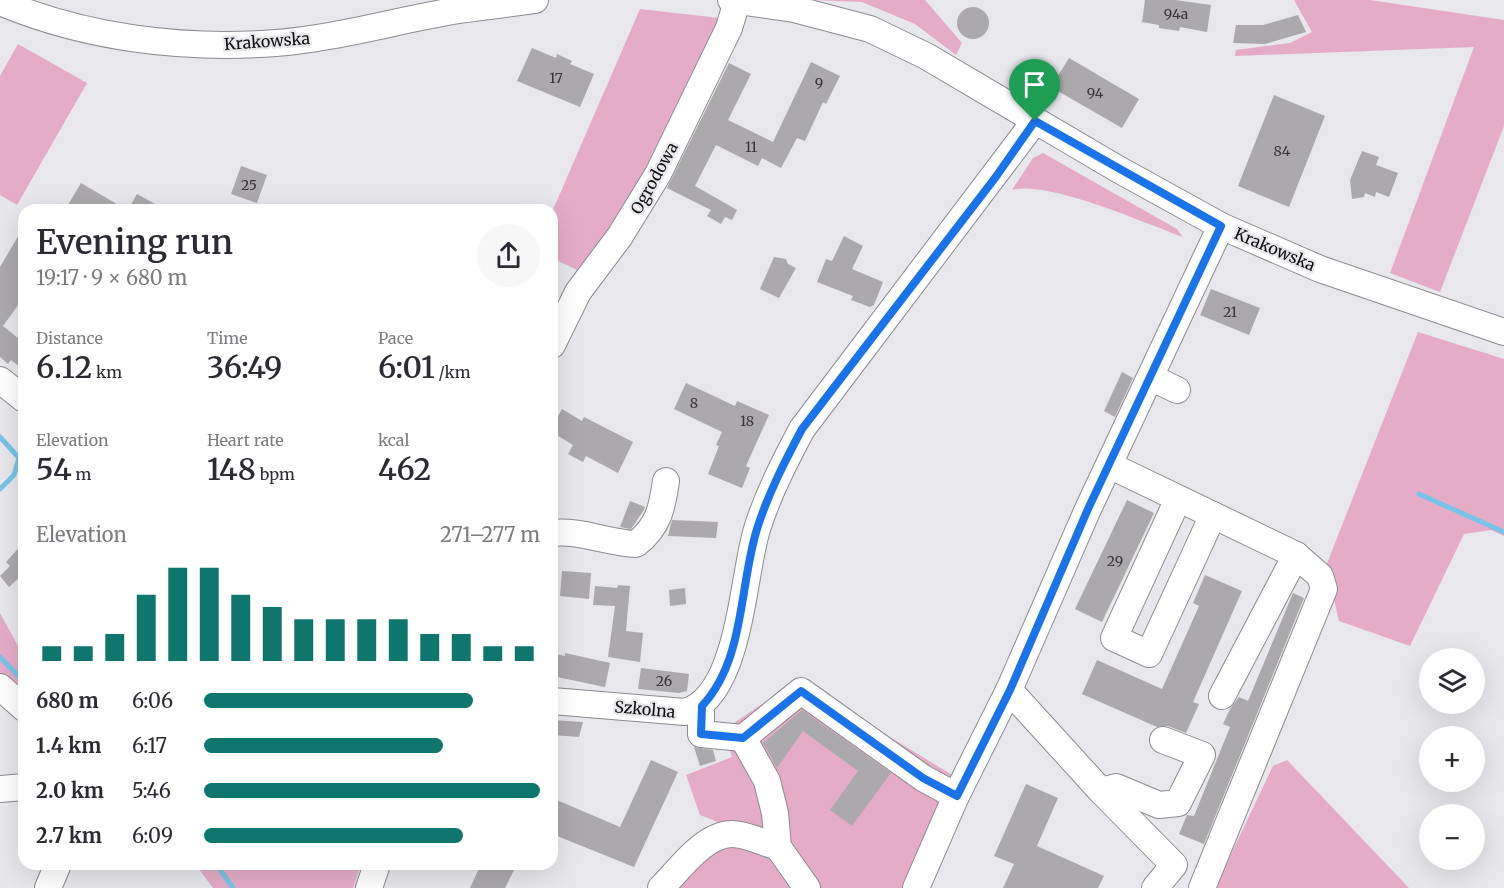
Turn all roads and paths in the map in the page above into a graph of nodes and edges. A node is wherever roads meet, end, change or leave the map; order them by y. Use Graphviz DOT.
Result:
graph roads {
  1 [pos="535,0"];
  2 [pos="731,0"];
  3 [pos="737,1"];
  4 [pos="0,2"];
  5 [pos="1035,121"];
  6 [pos="1221,226"];
  7 [pos="1504,332"];
  8 [pos="558,333"];
  9 [pos="1152,378"];
  10 [pos="0,380"];
  11 [pos="1177,390"];
  12 [pos="18,394"];
  13 [pos="1111,466"];
  14 [pos="666,481"];
  15 [pos="1178,499"];
  16 [pos="1213,516"];
  17 [pos="558,532"];
  18 [pos="1296,555"];
  19 [pos="0,687"];
  20 [pos="1010,690"];
  21 [pos="1222,696"];
  22 [pos="558,701"];
  23 [pos="18,703"];
  24 [pos="702,706"];
  25 [pos="743,738"];
  26 [pos="1163,740"];
  27 [pos="18,788"];
  28 [pos="0,789"];
  29 [pos="1101,791"];
  30 [pos="957,796"];
  31 [pos="778,847"];
  32 [pos="56,870"];
  33 [pos="375,870"];
  34 [pos="48,888"];
  35 [pos="369,888"];
  36 [pos="661,888"];
  37 [pos="807,888"];
  38 [pos="916,888"];
  39 [pos="1155,888"];
  40 [pos="1203,888"];
  1 -- 4 [label="street, Krakowska"];
  2 -- 3 [label="street, Krakowska"];
  3 -- 5 [label="street, Krakowska"];
  3 -- 8 [label="street, Ogrodowa"];
  5 -- 6 [label="street, Krakowska"];
  5 -- 24 [label="street"];
  6 -- 7 [label="street, Krakowska"];
  6 -- 9 [label="street"];
  9 -- 11 [label="street"];
  9 -- 13 [label="street"];
  10 -- 12 [label="street"];
  13 -- 15 [label="street"];
  13 -- 20 [label="street"];
  14 -- 17 [label="street"];
  15 -- 16 [label="street"];
  15 -- 16 [label="street"];
  16 -- 18 [label="street"];
  18 -- 21 [label="street"];
  18 -- 40 [label="street"];
  19 -- 23 [label="street"];
  20 -- 29 [label="street"];
  20 -- 30 [label="street"];
  22 -- 24 [label="street, Szkolna"];
  24 -- 25 [label="street"];
  25 -- 30 [label="street"];
  25 -- 31 [label="street"];
  26 -- 29 [label="street"];
  27 -- 28 [label="street"];
  29 -- 39 [label="street"];
  30 -- 38 [label="street"];
  31 -- 36 [label="street"];
  31 -- 37 [label="street"];
  32 -- 34 [label="street"];
  33 -- 35 [label="street"];
}
